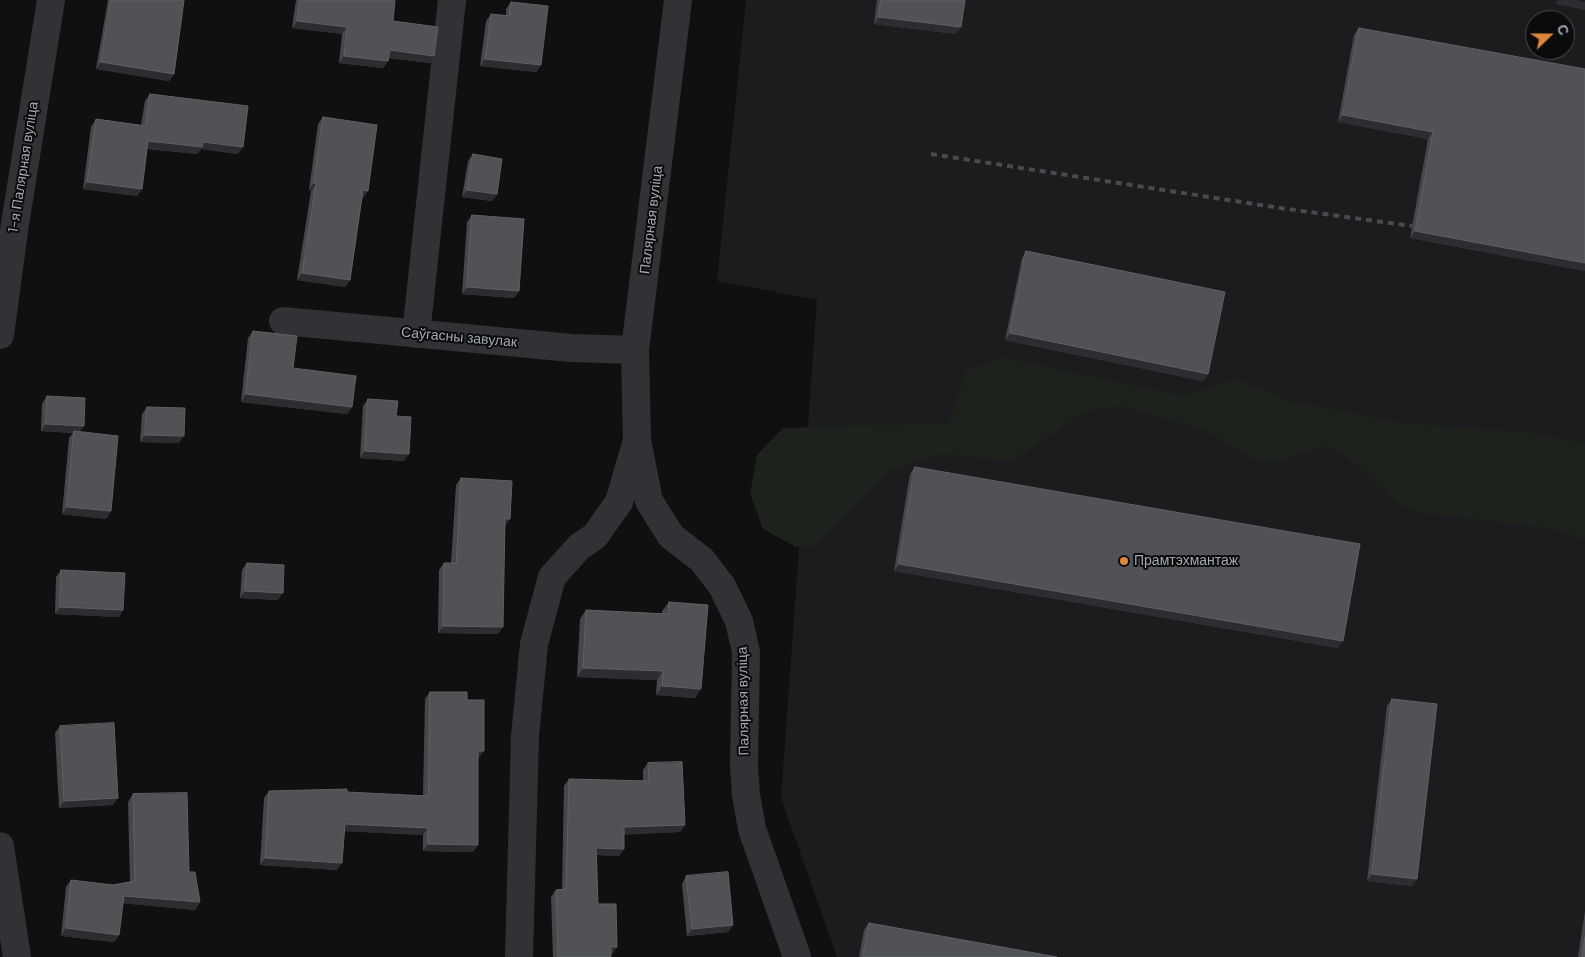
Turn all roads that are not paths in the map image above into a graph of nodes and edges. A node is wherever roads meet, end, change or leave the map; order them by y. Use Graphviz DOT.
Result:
graph roads {
  1 [pos="51,0"];
  2 [pos="452,0"];
  3 [pos="678,0"];
  4 [pos="284,321"];
  5 [pos="416,334"];
  6 [pos="0,335"];
  7 [pos="635,350"];
  8 [pos="637,440"];
  9 [pos="0,846"];
  10 [pos="17,957"];
  11 [pos="519,957"];
  12 [pos="797,957"];
  1 -- 6 [label="street, 1-я Палярная вуліца"];
  2 -- 5 [label="street"];
  3 -- 7 [label="street, Палярная вуліца"];
  4 -- 5 [label="street, Саўгасны завулак"];
  5 -- 7 [label="street, Саўгасны завулак"];
  7 -- 8 [label="street, Палярная вуліца"];
  8 -- 11 [label="street, Палярная вуліца"];
  8 -- 12 [label="street, Палярная вуліца"];
  9 -- 10 [label="street"];
}
